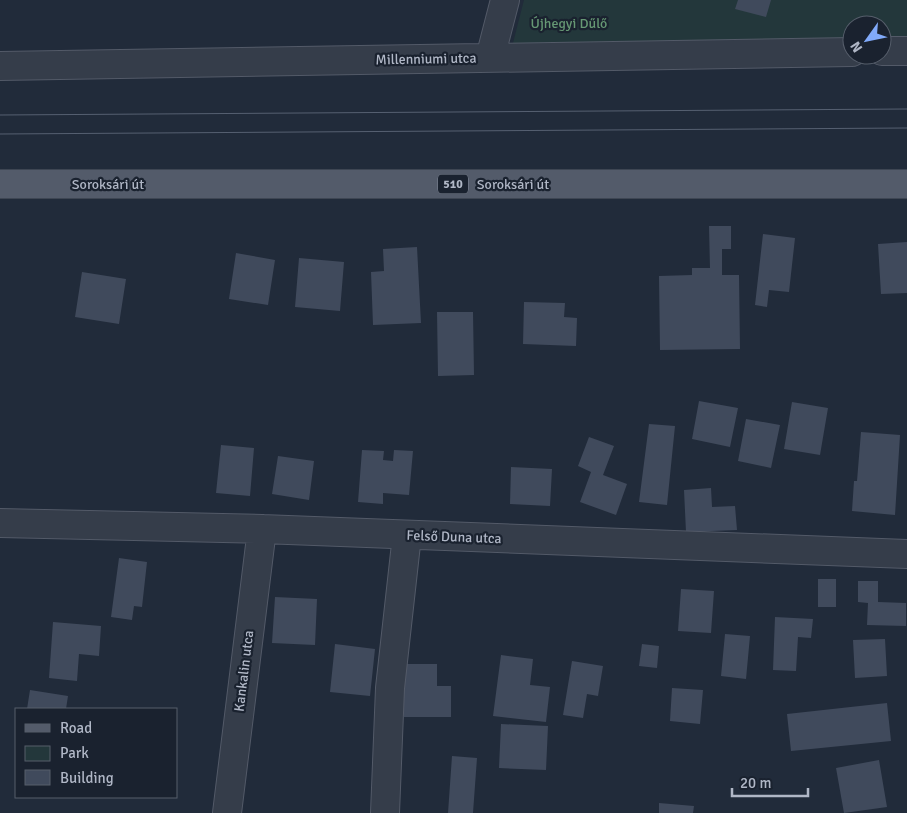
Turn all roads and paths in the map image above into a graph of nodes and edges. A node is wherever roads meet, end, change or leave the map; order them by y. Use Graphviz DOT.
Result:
graph roads {
  1 [pos="505,0"];
  2 [pos="907,50"];
  3 [pos="892,51"];
  4 [pos="842,52"];
  5 [pos="490,58"];
  6 [pos="0,66"];
  7 [pos="0,184"];
  8 [pos="907,184"];
  9 [pos="0,523"];
  10 [pos="262,529"];
  11 [pos="407,535"];
  12 [pos="907,554"];
  13 [pos="227,813"];
  14 [pos="385,813"];
  1 -- 5 [label="street"];
  2 -- 3 [label="street"];
  4 -- 5 [label="street, Millenniumi utca"];
  5 -- 6 [label="street, Millenniumi utca"];
  7 -- 8 [label="main road, Soroksári út / 510"];
  9 -- 10 [label="street, Felső Duna utca"];
  10 -- 11 [label="street, Felső Duna utca"];
  10 -- 13 [label="street, Kankalin utca"];
  11 -- 12 [label="street, Felső Duna utca"];
  11 -- 14 [label="street"];
}
